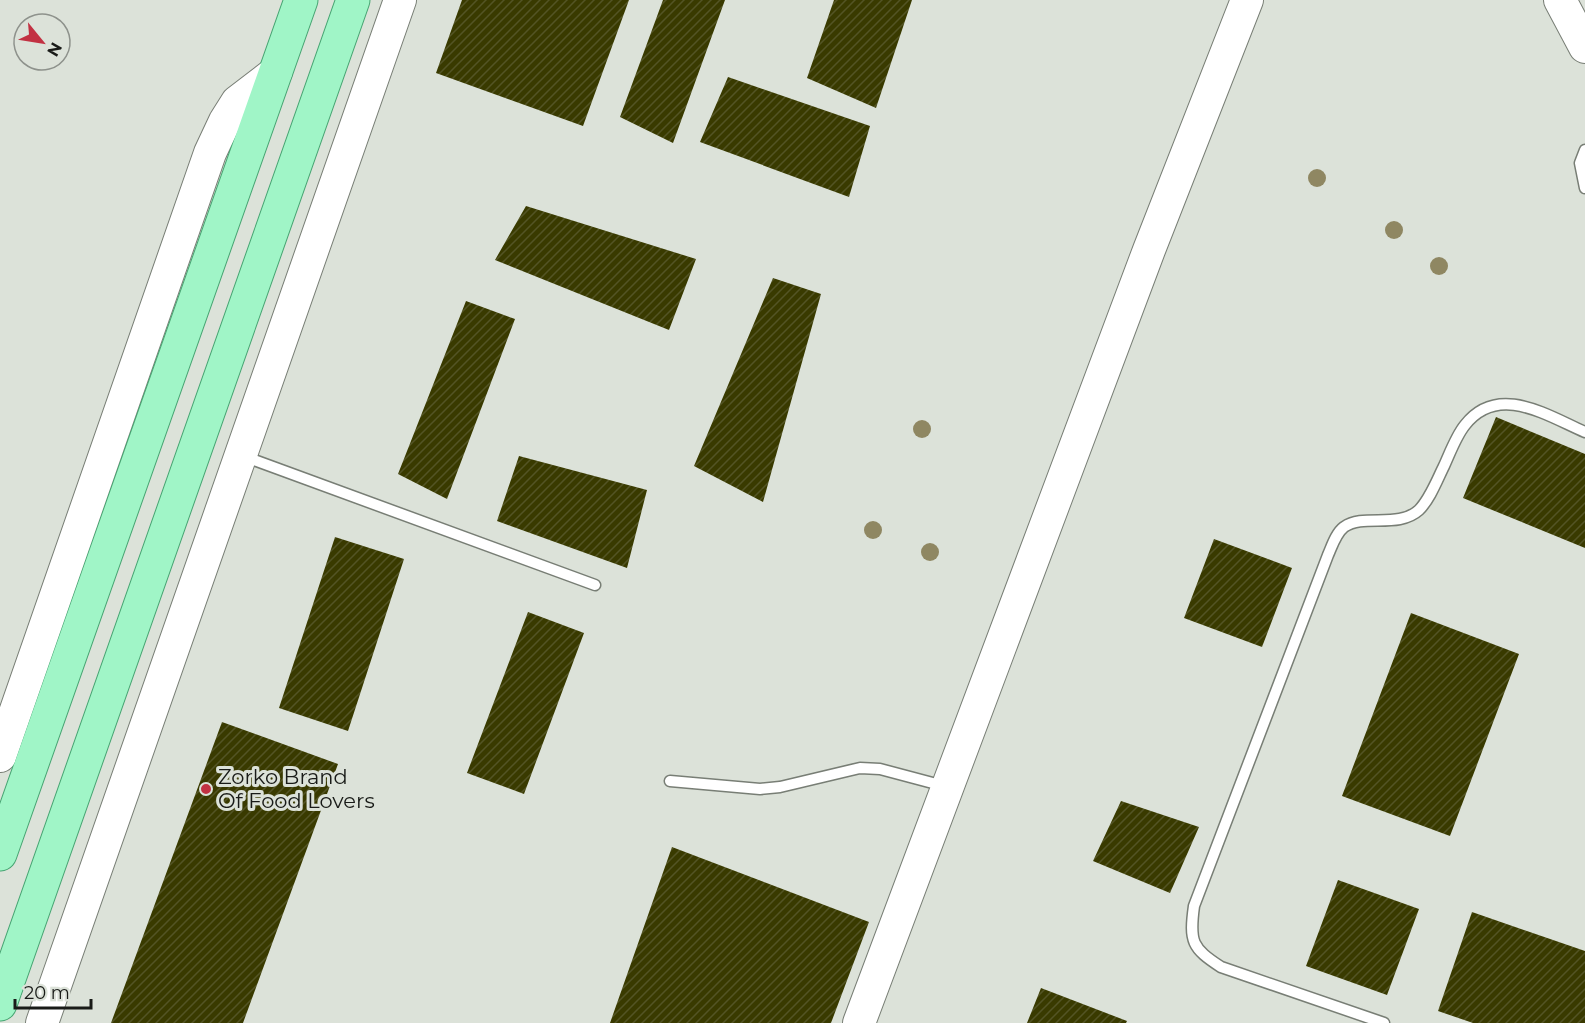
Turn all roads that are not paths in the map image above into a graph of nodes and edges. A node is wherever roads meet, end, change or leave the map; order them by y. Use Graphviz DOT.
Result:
graph roads {
  1 [pos="301,0"];
  2 [pos="352,0"];
  3 [pos="400,0"];
  4 [pos="1247,0"];
  5 [pos="1560,0"];
  6 [pos="1585,47"];
  7 [pos="276,72"];
  8 [pos="1585,150"];
  9 [pos="1585,188"];
  10 [pos="1585,432"];
  11 [pos="240,455"];
  12 [pos="595,585"];
  13 [pos="0,756"];
  14 [pos="670,781"];
  15 [pos="948,787"];
  16 [pos="0,854"];
  17 [pos="0,1004"];
  18 [pos="42,1023"];
  19 [pos="859,1023"];
  20 [pos="1384,1023"];
  1 -- 7 [label="main road"];
  2 -- 17 [label="main road"];
  3 -- 11 [label="street"];
  4 -- 15 [label="street"];
  5 -- 6 [label="street"];
  7 -- 13 [label="street"];
  7 -- 16 [label="main road"];
  8 -- 9 [label="lane"];
  10 -- 20 [label="lane"];
  11 -- 12 [label="lane"];
  11 -- 18 [label="street"];
  14 -- 15 [label="lane"];
  15 -- 19 [label="street"];
}
